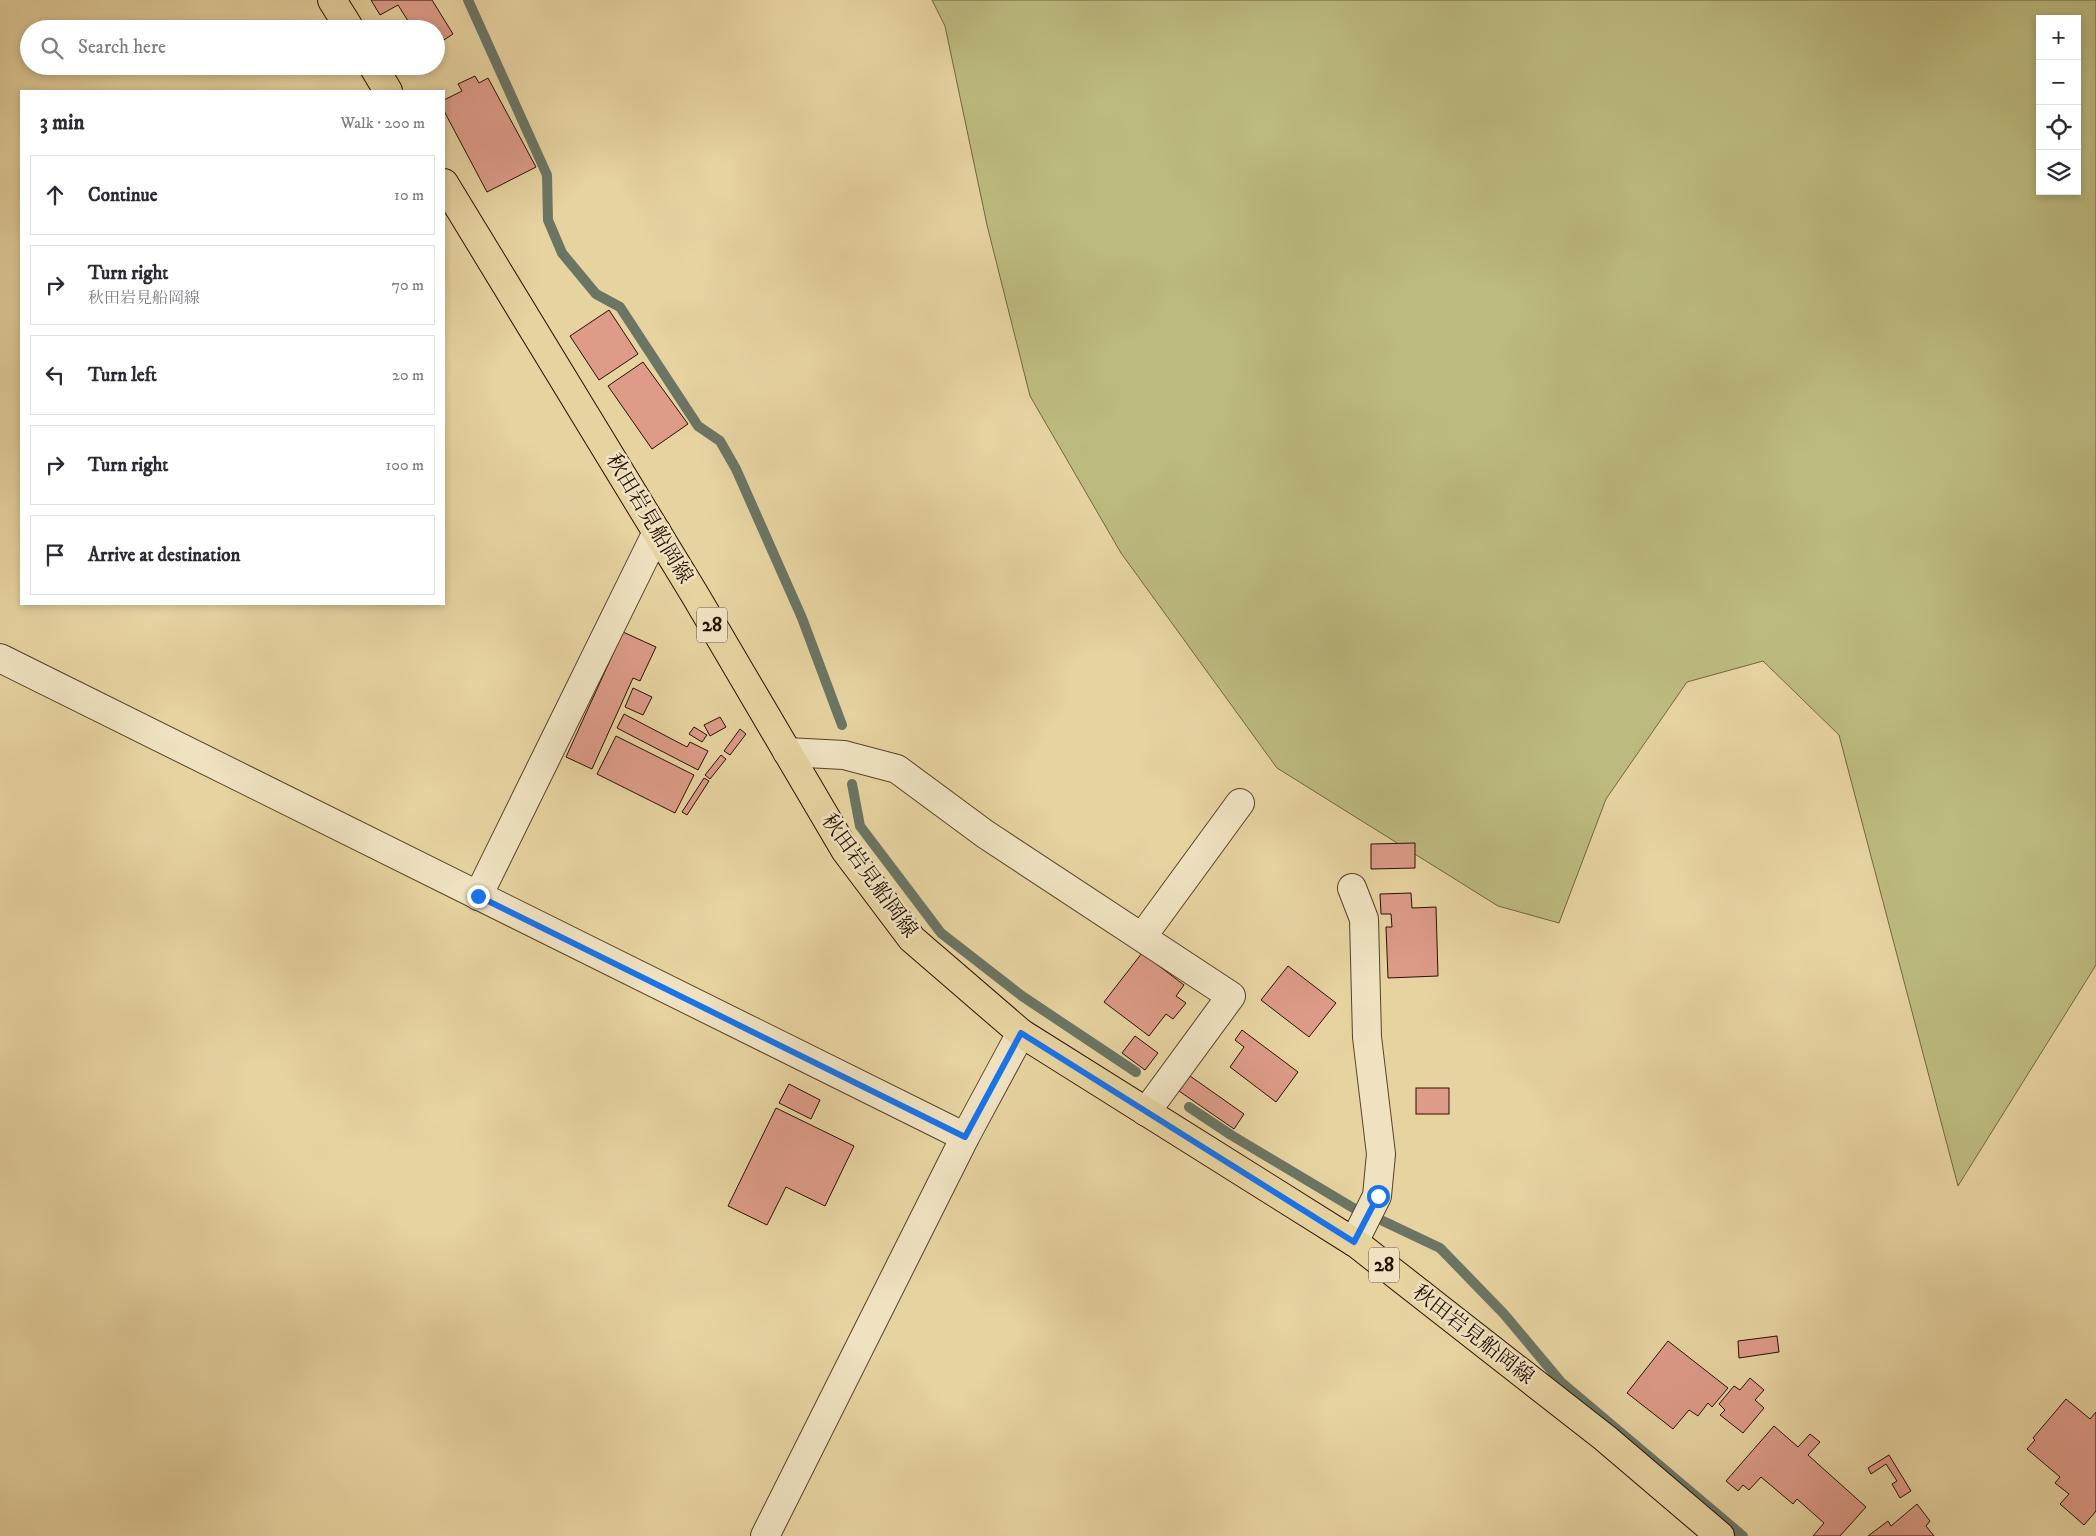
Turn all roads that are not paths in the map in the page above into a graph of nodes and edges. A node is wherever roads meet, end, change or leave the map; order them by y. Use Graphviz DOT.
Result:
graph roads {
  1 [pos="332,0"];
  2 [pos="344,20"];
  3 [pos="378,75"];
  4 [pos="387,90"];
  5 [pos="445,185"];
  6 [pos="656,532"];
  7 [pos="0,658"];
  8 [pos="787,752"];
  9 [pos="1240,803"];
  10 [pos="1352,888"];
  11 [pos="478,896"];
  12 [pos="1142,937"];
  13 [pos="1021,1033"];
  14 [pos="1146,1112"];
  15 [pos="965,1137"];
  16 [pos="1354,1242"];
  17 [pos="765,1536"];
  18 [pos="1720,1536"];
  1 -- 2 [label="main road"];
  3 -- 4 [label="main road"];
  5 -- 6 [label="main road, 秋田岩見船岡線 / 28"];
  6 -- 8 [label="main road, 秋田岩見船岡線 / 28"];
  6 -- 11 [label="street"];
  7 -- 11 [label="street"];
  8 -- 12 [label="street"];
  8 -- 13 [label="main road, 秋田岩見船岡線 / 28"];
  9 -- 12 [label="street"];
  10 -- 16 [label="street"];
  11 -- 15 [label="street"];
  12 -- 14 [label="street"];
  13 -- 14 [label="main road, 秋田岩見船岡線 / 28"];
  13 -- 15 [label="street"];
  14 -- 16 [label="main road, 秋田岩見船岡線 / 28"];
  15 -- 17 [label="street"];
  16 -- 18 [label="main road, 秋田岩見船岡線 / 28"];
}
